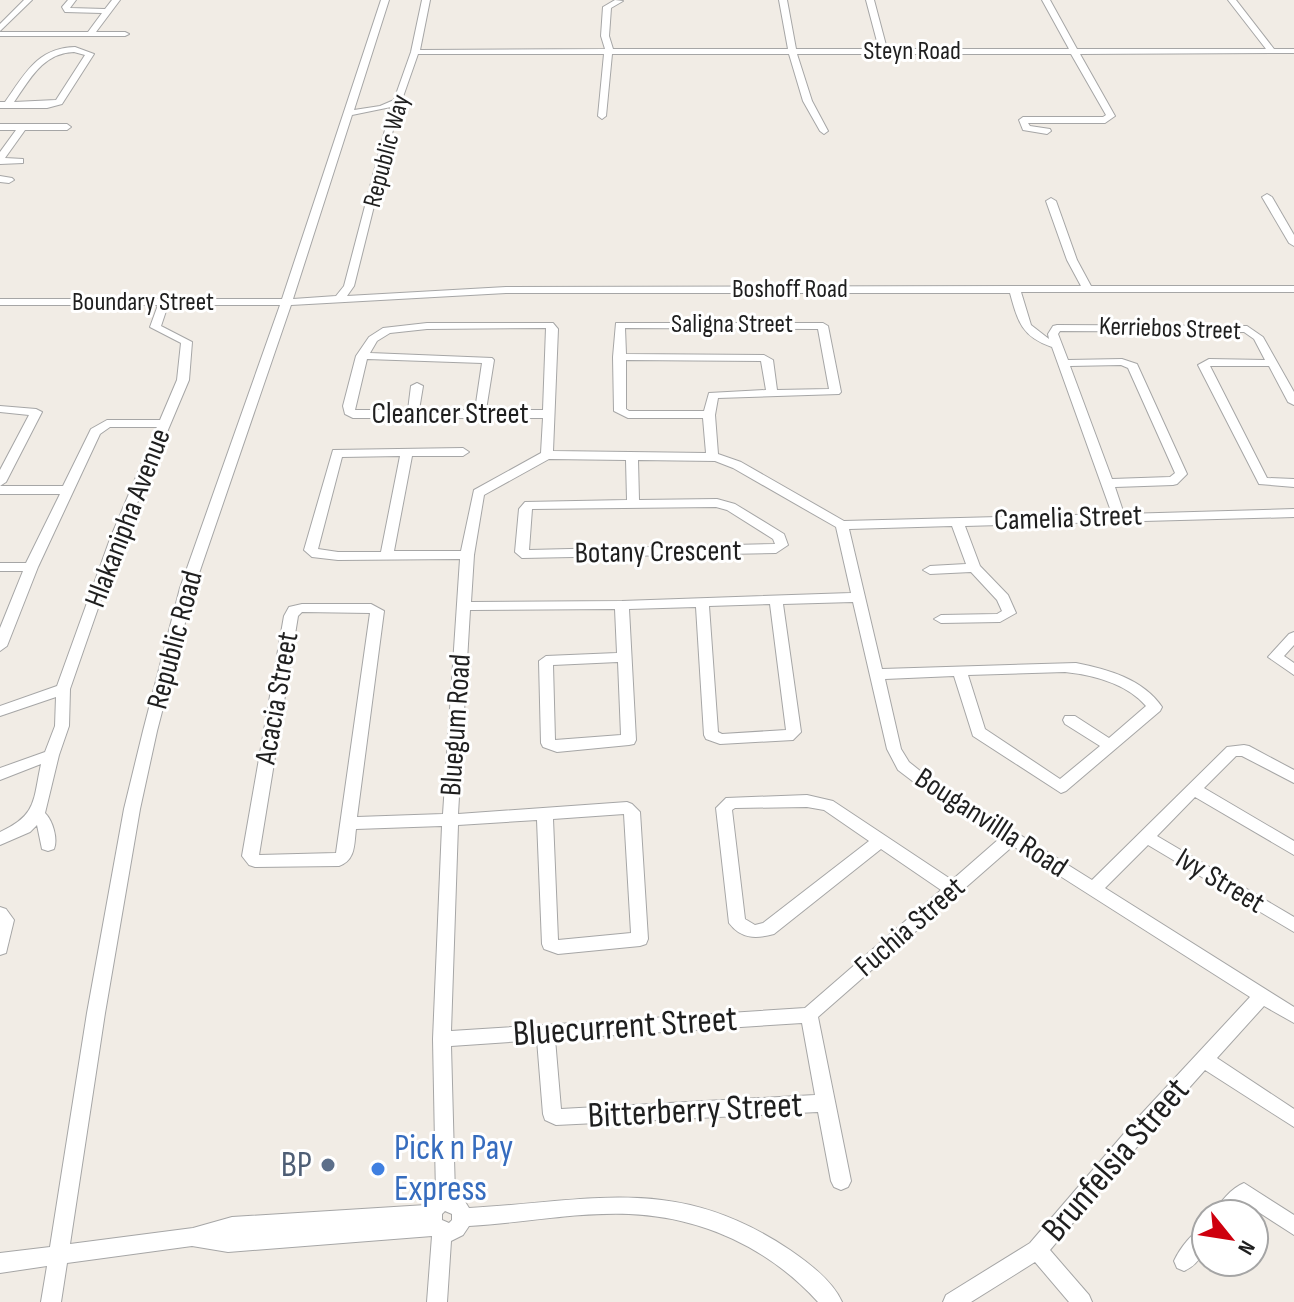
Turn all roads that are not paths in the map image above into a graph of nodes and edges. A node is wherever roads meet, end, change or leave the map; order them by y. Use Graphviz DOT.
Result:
graph roads {
  1 [pos="28,0"];
  2 [pos="72,0"];
  3 [pos="116,0"];
  4 [pos="385,0"];
  5 [pos="426,0"];
  6 [pos="783,0"];
  7 [pos="870,0"];
  8 [pos="1046,0"];
  9 [pos="1232,0"];
  10 [pos="619,1"];
  11 [pos="107,11"];
  12 [pos="0,15"];
  13 [pos="14,15"];
  14 [pos="0,32"];
  15 [pos="90,34"];
  16 [pos="125,34"];
  17 [pos="792,50"];
  18 [pos="883,50"];
  19 [pos="1073,51"];
  20 [pos="1272,51"];
  21 [pos="1294,51"];
  22 [pos="415,52"];
  23 [pos="609,52"];
  24 [pos="397,102"];
  25 [pos="4,105"];
  26 [pos="348,113"];
  27 [pos="602,116"];
  28 [pos="0,127"];
  29 [pos="22,127"];
  30 [pos="67,127"];
  31 [pos="824,131"];
  32 [pos="1047,131"];
  33 [pos="0,160"];
  34 [pos="20,161"];
  35 [pos="1267,197"];
  36 [pos="1051,201"];
  37 [pos="1294,243"];
  38 [pos="1294,289"];
  39 [pos="1015,290"];
  40 [pos="1088,290"];
  41 [pos="340,299"];
  42 [pos="0,302"];
  43 [pos="286,302"];
  44 [pos="164,303"];
  45 [pos="1057,345"];
  46 [pos="362,356"];
  47 [pos="619,357"];
  48 [pos="1064,363"];
  49 [pos="1272,363"];
  50 [pos="417,386"];
  51 [pos="772,393"];
  52 [pos="1294,402"];
  53 [pos="0,409"];
  54 [pos="480,413"];
  55 [pos="413,414"];
  56 [pos="549,414"];
  57 [pos="709,415"];
  58 [pos="165,423"];
  59 [pos="463,452"];
  60 [pos="407,453"];
  61 [pos="547,455"];
  62 [pos="712,455"];
  63 [pos="632,457"];
  64 [pos="0,482"];
  65 [pos="1108,483"];
  66 [pos="1294,483"];
  67 [pos="0,490"];
  68 [pos="67,490"];
  69 [pos="633,503"];
  70 [pos="1294,513"];
  71 [pos="1119,516"];
  72 [pos="957,522"];
  73 [pos="842,525"];
  74 [pos="467,555"];
  75 [pos="387,556"];
  76 [pos="0,567"];
  77 [pos="31,567"];
  78 [pos="974,568"];
  79 [pos="930,570"];
  80 [pos="859,597"];
  81 [pos="776,600"];
  82 [pos="702,602"];
  83 [pos="622,605"];
  84 [pos="464,606"];
  85 [pos="941,619"];
  86 [pos="1294,637"];
  87 [pos="0,646"];
  88 [pos="624,657"];
  89 [pos="1294,670"];
  90 [pos="960,672"];
  91 [pos="876,674"];
  92 [pos="63,689"];
  93 [pos="0,711"];
  94 [pos="1070,720"];
  95 [pos="1110,745"];
  96 [pos="51,755"];
  97 [pos="0,774"];
  98 [pos="1294,777"];
  99 [pos="1194,789"];
  100 [pos="37,815"];
  101 [pos="545,815"];
  102 [pos="450,820"];
  103 [pos="349,823"];
  104 [pos="1147,837"];
  105 [pos="1011,838"];
  106 [pos="0,839"];
  107 [pos="881,840"];
  108 [pos="48,845"];
  109 [pos="1294,849"];
  110 [pos="1094,889"];
  111 [pos="954,890"];
  112 [pos="1,914"];
  113 [pos="1294,925"];
  114 [pos="0,948"];
  115 [pos="1262,996"];
  116 [pos="809,1015"];
  117 [pos="1294,1016"];
  118 [pos="545,1031"];
  119 [pos="442,1039"];
  120 [pos="1205,1060"];
  121 [pos="826,1103"];
  122 [pos="1294,1119"];
  123 [pos="841,1181"];
  124 [pos="1270,1210"];
  125 [pos="438,1219"];
  126 [pos="1294,1226"];
  127 [pos="1037,1250"];
  128 [pos="1190,1254"];
  129 [pos="57,1257"];
  130 [pos="1184,1261"];
  131 [pos="0,1263"];
  132 [pos="51,1302"];
  133 [pos="437,1302"];
  134 [pos="832,1302"];
  135 [pos="953,1302"];
  136 [pos="1082,1302"];
  1 -- 13 [label="street"];
  2 -- 11 [label="street"];
  3 -- 11 [label="street"];
  4 -- 26 [label="street, Republic Road"];
  5 -- 22 [label="street, Republic Way"];
  6 -- 17 [label="street"];
  7 -- 18 [label="street"];
  8 -- 19 [label="street"];
  9 -- 20 [label="street"];
  10 -- 23 [label="street"];
  11 -- 15 [label="street"];
  12 -- 13 [label="street"];
  13 -- 14 [label="street"];
  14 -- 15 [label="street"];
  15 -- 16 [label="street"];
  17 -- 18 [label="street, Steyn Road"];
  17 -- 23 [label="street, Steyn Road"];
  17 -- 31 [label="street"];
  18 -- 19 [label="street, Steyn Road"];
  19 -- 20 [label="street, Steyn Road"];
  19 -- 32 [label="street"];
  20 -- 21 [label="street, Steyn Road"];
  22 -- 23 [label="street, Steyn Road"];
  22 -- 24 [label="street, Republic Way"];
  23 -- 27 [label="street"];
  24 -- 26 [label="street"];
  24 -- 41 [label="street, Republic Way"];
  25 -- 25 [label="street"];
  26 -- 43 [label="street, Republic Road"];
  28 -- 29 [label="street"];
  29 -- 30 [label="street"];
  29 -- 33 [label="street"];
  33 -- 34 [label="street"];
  35 -- 37 [label="street"];
  36 -- 40 [label="street"];
  38 -- 40 [label="street, Boshoff Road"];
  39 -- 40 [label="street, Boshoff Road"];
  39 -- 41 [label="street, Boshoff Road"];
  39 -- 45 [label="street"];
  41 -- 43 [label="street, Boshoff Road"];
  42 -- 44 [label="street, Boundary Street"];
  43 -- 44 [label="street, Boundary Street"];
  43 -- 129 [label="street, Republic Road"];
  44 -- 58 [label="street, Hlakanipha Avenue"];
  45 -- 48 [label="street"];
  45 -- 49 [label="street, Kerriebos Street"];
  46 -- 54 [label="street"];
  46 -- 55 [label="street, Cleancer Street"];
  46 -- 56 [label="street"];
  47 -- 51 [label="street"];
  47 -- 51 [label="street, Saligna Street"];
  47 -- 57 [label="street"];
  48 -- 65 [label="street"];
  48 -- 65 [label="street"];
  49 -- 52 [label="street, Kerriebos Street"];
  49 -- 66 [label="street"];
  50 -- 55 [label="street"];
  51 -- 57 [label="street"];
  53 -- 64 [label="street"];
  54 -- 55 [label="street, Cleancer Street"];
  54 -- 56 [label="street, Cleancer Street"];
  56 -- 61 [label="street"];
  57 -- 62 [label="street"];
  58 -- 68 [label="street"];
  58 -- 92 [label="street, Hlakanipha Avenue"];
  59 -- 60 [label="street"];
  60 -- 75 [label="street"];
  60 -- 75 [label="street"];
  61 -- 63 [label="street"];
  61 -- 74 [label="street, Bluegum Road"];
  62 -- 63 [label="street"];
  62 -- 73 [label="street"];
  63 -- 69 [label="street, Botany Crescent"];
  65 -- 71 [label="street"];
  67 -- 68 [label="street"];
  68 -- 77 [label="street"];
  69 -- 69 [label="street, Botany Crescent"];
  70 -- 71 [label="street, Camelia Street"];
  71 -- 72 [label="street, Camelia Street"];
  72 -- 73 [label="street, Camelia Street"];
  72 -- 78 [label="street"];
  73 -- 80 [label="street, Bouganvillla Road"];
  74 -- 75 [label="street"];
  74 -- 84 [label="street, Bluegum Road"];
  76 -- 77 [label="street"];
  77 -- 87 [label="street"];
  78 -- 79 [label="street"];
  78 -- 85 [label="street"];
  80 -- 81 [label="street"];
  80 -- 91 [label="street, Bouganvillla Road"];
  81 -- 82 [label="street"];
  81 -- 82 [label="street"];
  82 -- 83 [label="street"];
  83 -- 84 [label="street"];
  83 -- 88 [label="street"];
  84 -- 102 [label="street, Bluegum Road"];
  86 -- 89 [label="street"];
  88 -- 88 [label="street"];
  90 -- 91 [label="street"];
  90 -- 95 [label="street"];
  90 -- 95 [label="street"];
  91 -- 105 [label="street, Bouganvillla Road"];
  92 -- 93 [label="street"];
  92 -- 96 [label="street, Hlakanipha Avenue"];
  94 -- 95 [label="street"];
  96 -- 97 [label="street"];
  96 -- 100 [label="street, Hlakanipha Avenue"];
  98 -- 99 [label="street"];
  99 -- 104 [label="street"];
  99 -- 109 [label="street"];
  100 -- 106 [label="street"];
  100 -- 108 [label="street"];
  101 -- 101 [label="street"];
  101 -- 102 [label="street"];
  102 -- 103 [label="street"];
  102 -- 119 [label="street, Bluegum Road"];
  103 -- 103 [label="street, Acacia Street"];
  104 -- 110 [label="street"];
  104 -- 113 [label="street, Ivy Street"];
  105 -- 110 [label="street, Bouganvillla Road"];
  105 -- 111 [label="street, Fuchia Street"];
  107 -- 107 [label="street"];
  107 -- 111 [label="street"];
  110 -- 115 [label="street, Bouganvillla Road"];
  111 -- 116 [label="street, Fuchia Street"];
  112 -- 114 [label="street"];
  115 -- 117 [label="street, Bouganvillla Road"];
  115 -- 120 [label="street, Brunfelsia Street"];
  116 -- 118 [label="street, Bluecurrent Street"];
  116 -- 121 [label="street"];
  118 -- 119 [label="street, Bluecurrent Street"];
  118 -- 121 [label="street, Bitterberry Street"];
  119 -- 125 [label="street, Bluegum Road"];
  120 -- 122 [label="street"];
  120 -- 127 [label="street, Brunfelsia Street"];
  121 -- 123 [label="street"];
  124 -- 126 [label="street"];
  125 -- 129 [label="street"];
  125 -- 133 [label="street, Bluegum Road"];
  125 -- 134 [label="street"];
  127 -- 135 [label="street, Brunfelsia Street"];
  127 -- 136 [label="street"];
  128 -- 130 [label="street"];
  129 -- 131 [label="street"];
  129 -- 132 [label="street, Republic Road"];
}
